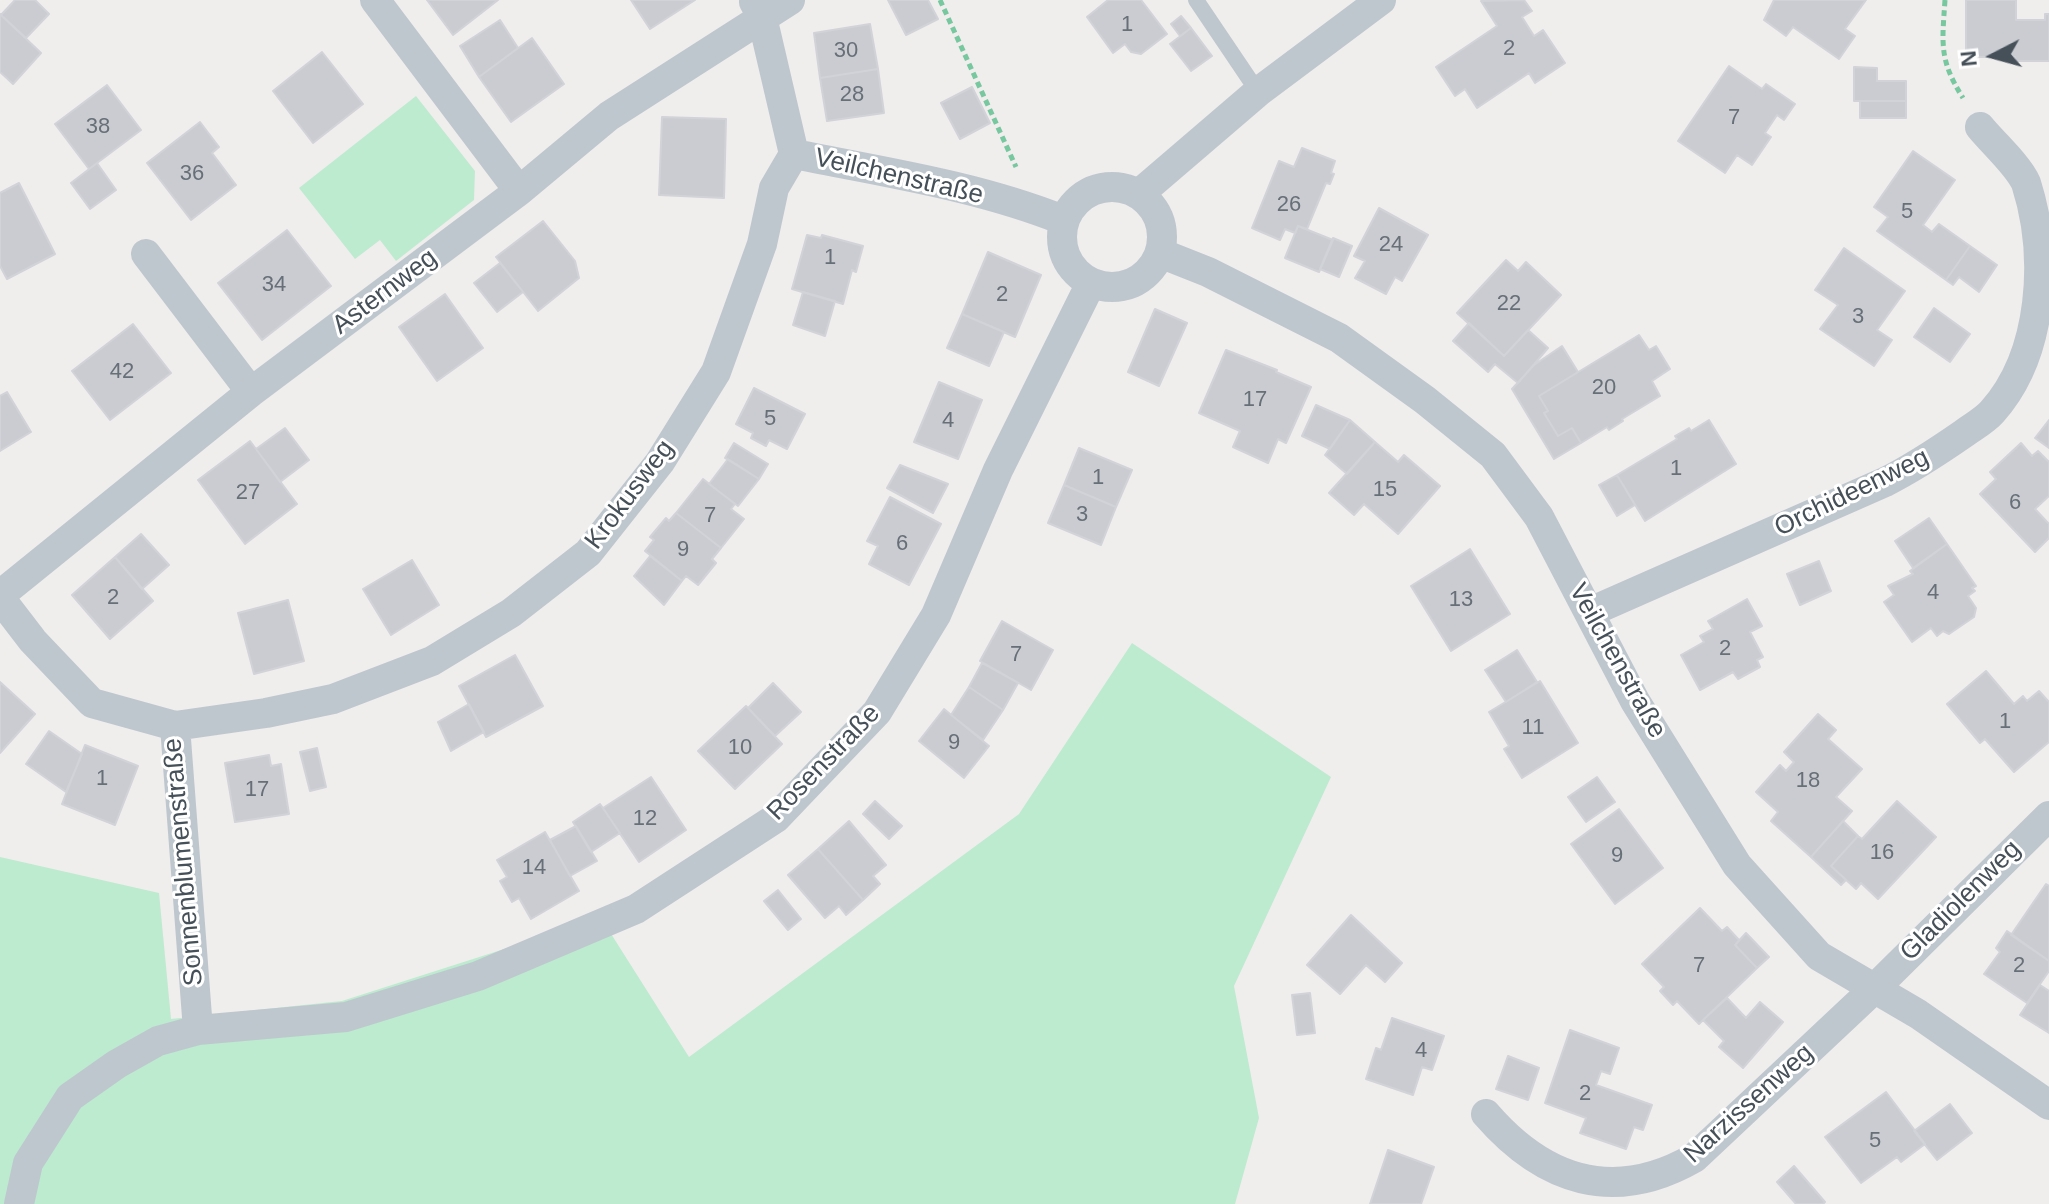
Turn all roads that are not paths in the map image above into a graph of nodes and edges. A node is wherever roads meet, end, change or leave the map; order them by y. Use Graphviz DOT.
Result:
graph roads {
  1 [pos="375,0"];
  2 [pos="790,0"];
  3 [pos="1196,0"];
  4 [pos="1381,0"];
  5 [pos="758,8"];
  6 [pos="1258,92"];
  7 [pos="1980,127"];
  8 [pos="794,154"];
  9 [pos="519,191"];
  10 [pos="1139,194"];
  11 [pos="1063,220"];
  12 [pos="1160,253"];
  13 [pos="146,254"];
  14 [pos="1100,294"];
  15 [pos="251,392"];
  16 [pos="0,597"];
  17 [pos="1590,612"];
  18 [pos="175,726"];
  19 [pos="2049,816"];
  20 [pos="1874,989"];
  21 [pos="198,1030"];
  22 [pos="2049,1105"];
  23 [pos="1486,1114"];
  24 [pos="19,1204"];
  1 -- 9 [label="street"];
  2 -- 5 [label="street, Asternweg"];
  3 -- 6 [label="lane"];
  4 -- 6 [label="street"];
  5 -- 8 [label="street, Veilchenstraße"];
  5 -- 9 [label="street, Asternweg"];
  6 -- 10 [label="street"];
  7 -- 17 [label="street, Orchideenweg"];
  8 -- 11 [label="street, Veilchenstraße"];
  8 -- 18 [label="street, Krokusweg"];
  9 -- 15 [label="street, Asternweg"];
  10 -- 11 [label="street"];
  10 -- 12 [label="street"];
  11 -- 14 [label="street"];
  12 -- 14 [label="street"];
  12 -- 17 [label="street, Veilchenstraße"];
  13 -- 15 [label="street"];
  14 -- 21 [label="street, Rosenstraße"];
  15 -- 16 [label="street, Asternweg"];
  16 -- 18 [label="street, Sonnenblumenstraße"];
  17 -- 20 [label="street, Veilchenstraße"];
  18 -- 21 [label="street, Sonnenblumenstraße"];
  19 -- 20 [label="street, Gladiolenweg"];
  20 -- 22 [label="street, Veilchenstraße"];
  20 -- 23 [label="street, Narzissenweg"];
  21 -- 24 [label="street, Rosenstraße"];
}
